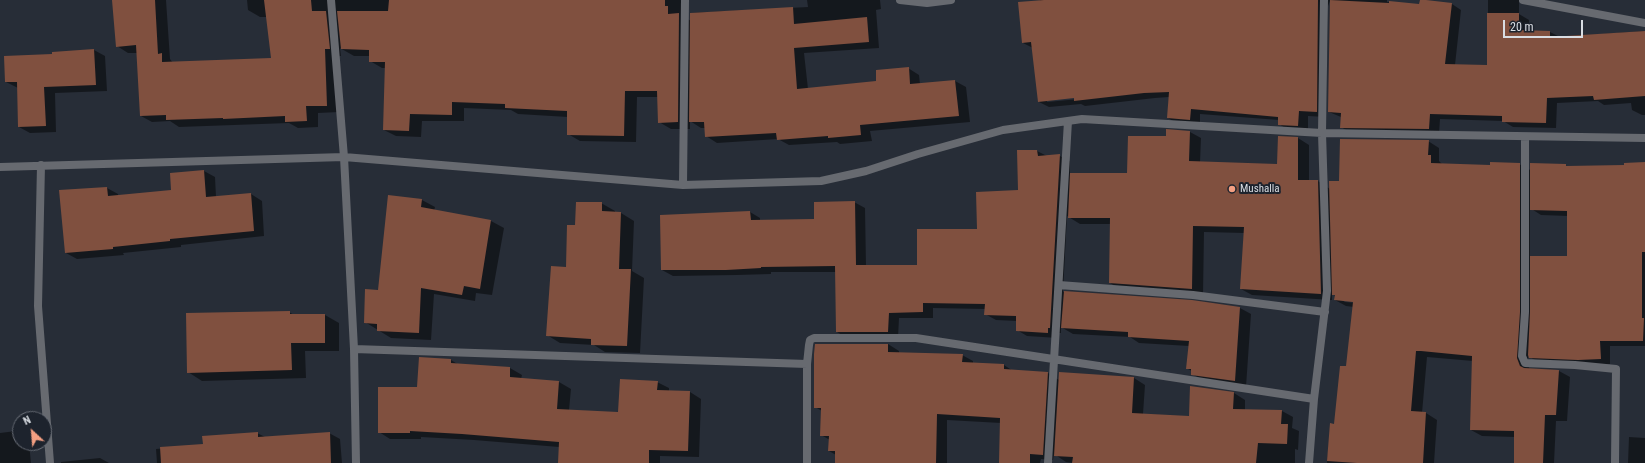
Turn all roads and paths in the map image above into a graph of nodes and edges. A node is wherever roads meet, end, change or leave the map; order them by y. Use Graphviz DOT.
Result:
graph roads {
  1 [pos="331,0"];
  2 [pos="686,0"];
  3 [pos="900,0"];
  4 [pos="951,0"];
  5 [pos="1324,0"];
  6 [pos="1523,0"];
  7 [pos="1645,24"];
  8 [pos="1068,121"];
  9 [pos="1322,133"];
  10 [pos="1525,137"];
  11 [pos="1645,138"];
  12 [pos="344,157"];
  13 [pos="41,165"];
  14 [pos="0,167"];
  15 [pos="684,185"];
  16 [pos="1059,285"];
  17 [pos="1325,312"];
  18 [pos="354,349"];
  19 [pos="1055,360"];
  20 [pos="808,364"];
  21 [pos="1314,399"];
  22 [pos="50,463"];
  23 [pos="356,463"];
  24 [pos="807,463"];
  25 [pos="1048,463"];
  26 [pos="1309,463"];
  27 [pos="1615,463"];
  1 -- 12 [label="street"];
  2 -- 15 [label="street"];
  3 -- 4 [label="street"];
  5 -- 9 [label="street"];
  6 -- 7 [label="street"];
  8 -- 9 [label="street"];
  8 -- 15 [label="street"];
  8 -- 16 [label="street"];
  9 -- 10 [label="street"];
  9 -- 17 [label="street"];
  10 -- 11 [label="street"];
  10 -- 27 [label="street"];
  12 -- 13 [label="street"];
  12 -- 15 [label="street"];
  12 -- 18 [label="street"];
  13 -- 14 [label="street"];
  13 -- 22 [label="street"];
  16 -- 17 [label="street"];
  16 -- 19 [label="street"];
  17 -- 21 [label="street"];
  18 -- 20 [label="street"];
  18 -- 23 [label="street"];
  19 -- 20 [label="street"];
  19 -- 21 [label="street"];
  19 -- 25 [label="street"];
  20 -- 24 [label="street"];
  21 -- 26 [label="street"];
}
